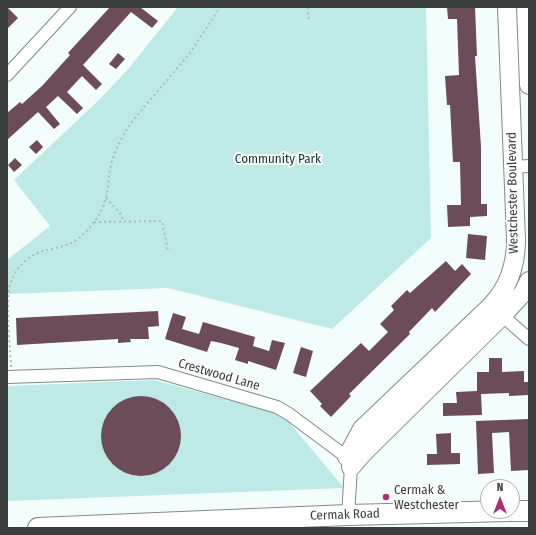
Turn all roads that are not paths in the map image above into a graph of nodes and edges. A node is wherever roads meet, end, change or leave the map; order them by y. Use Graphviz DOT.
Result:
graph roads {
  1 [pos="70,7"];
  2 [pos="507,7"];
  3 [pos="526,7"];
  4 [pos="7,75"];
  5 [pos="529,85"];
  6 [pos="521,166"];
  7 [pos="529,282"];
  8 [pos="497,311"];
  9 [pos="529,339"];
  10 [pos="9,373"];
  11 [pos="349,462"];
  12 [pos="480,512"];
  13 [pos="348,515"];
  14 [pos="38,528"];
  1 -- 4 [label="street"];
  2 -- 6 [label="street, Westchester Boulevard"];
  3 -- 5 [label="street"];
  6 -- 8 [label="street, Westchester Boulevard"];
  7 -- 8 [label="street, Westchester Boulevard"];
  8 -- 9 [label="street"];
  8 -- 11 [label="street, Westchester Boulevard"];
  10 -- 11 [label="street, Crestwood Lane"];
  11 -- 13 [label="street"];
  12 -- 13 [label="main road, Cermak Road"];
  13 -- 14 [label="main road, Cermak Road"];
}
